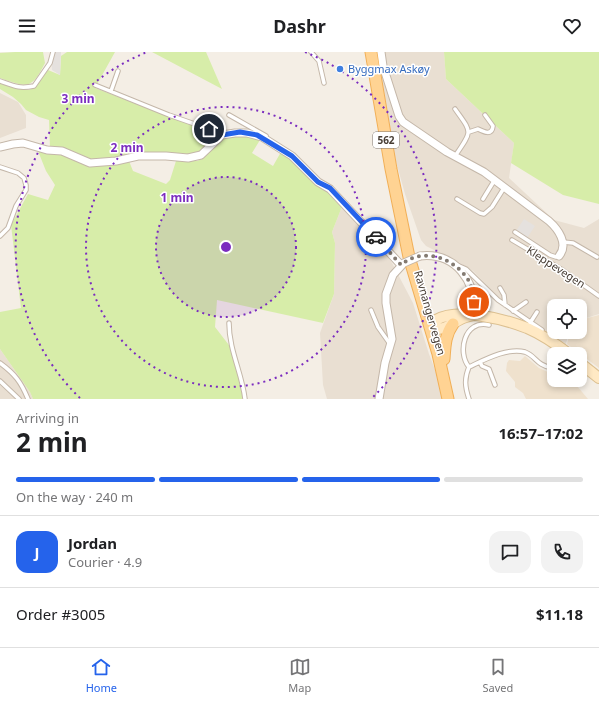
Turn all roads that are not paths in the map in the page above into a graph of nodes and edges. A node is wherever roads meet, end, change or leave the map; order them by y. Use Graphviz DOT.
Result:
graph roads {
  1 [pos="53,52"];
  2 [pos="311,52"];
  3 [pos="371,52"];
  4 [pos="381,52"];
  5 [pos="118,71"];
  6 [pos="0,81"];
  7 [pos="324,83"];
  8 [pos="95,85"];
  9 [pos="111,91"];
  10 [pos="454,109"];
  11 [pos="229,115"];
  12 [pos="485,115"];
  13 [pos="468,132"];
  14 [pos="222,135"];
  15 [pos="268,142"];
  16 [pos="0,147"];
  17 [pos="455,156"];
  18 [pos="0,167"];
  19 [pos="494,181"];
  20 [pos="504,188"];
  21 [pos="457,199"];
  22 [pos="483,199"];
  23 [pos="515,232"];
  24 [pos="0,236"];
  25 [pos="512,240"];
  26 [pos="563,242"];
  27 [pos="559,256"];
  28 [pos="597,257"];
  29 [pos="402,264"];
  30 [pos="456,265"];
  31 [pos="500,288"];
  32 [pos="599,296"];
  33 [pos="526,302"];
  34 [pos="505,305"];
  35 [pos="371,310"];
  36 [pos="513,310"];
  37 [pos="537,312"];
  38 [pos="474,315"];
  39 [pos="229,323"];
  40 [pos="530,323"];
  41 [pos="452,324"];
  42 [pos="434,325"];
  43 [pos="489,325"];
  44 [pos="391,344"];
  45 [pos="558,347"];
  46 [pos="560,347"];
  47 [pos="444,358"];
  48 [pos="0,362"];
  49 [pos="480,362"];
  50 [pos="547,366"];
  51 [pos="469,367"];
  52 [pos="587,369"];
  53 [pos="599,378"];
  54 [pos="0,380"];
  55 [pos="495,385"];
  56 [pos="19,399"];
  57 [pos="28,399"];
  58 [pos="245,399"];
  59 [pos="379,399"];
  60 [pos="448,399"];
  61 [pos="452,399"];
  62 [pos="469,399"];
  1 -- 6 [label="lane"];
  2 -- 7 [label="lane"];
  3 -- 42 [label="main road, Ravnangervegen / 562"];
  4 -- 17 [label="street"];
  5 -- 9 [label="lane"];
  8 -- 9 [label="lane"];
  9 -- 14 [label="lane"];
  10 -- 13 [label="lane"];
  11 -- 15 [label="lane"];
  12 -- 13 [label="lane"];
  13 -- 17 [label="lane"];
  14 -- 15 [label="street"];
  14 -- 16 [label="street"];
  15 -- 29 [label="street"];
  17 -- 19 [label="street"];
  18 -- 24 [label="lane"];
  19 -- 20 [label="street"];
  19 -- 22 [label="lane"];
  20 -- 21 [label="lane"];
  20 -- 26 [label="street"];
  23 -- 27 [label="lane"];
  25 -- 32 [label="lane, Kleppevegen"];
  26 -- 27 [label="street"];
  26 -- 28 [label="lane"];
  29 -- 30 [label="street, bridge"];
  29 -- 44 [label="street"];
  30 -- 34 [label="lane"];
  30 -- 38 [label="street"];
  31 -- 34 [label="lane"];
  33 -- 36 [label="lane"];
  34 -- 36 [label="lane"];
  35 -- 44 [label="lane"];
  36 -- 40 [label="lane"];
  37 -- 40 [label="lane"];
  38 -- 41 [label="main road"];
  38 -- 42 [label="main road"];
  38 -- 45 [label="main road"];
  39 -- 58 [label="lane"];
  40 -- 46 [label="lane"];
  41 -- 42 [label="main road"];
  41 -- 47 [label="main road"];
  42 -- 47 [label="main road, Ravnangervegen / 562"];
  42 -- 60 [label="main road, Ravnangervegen / 562"];
  43 -- 51 [label="lane"];
  44 -- 59 [label="street"];
  47 -- 61 [label="main road, Ravnangervegen / 562"];
  48 -- 57 [label="lane"];
  49 -- 50 [label="lane"];
  49 -- 51 [label="lane"];
  49 -- 55 [label="lane"];
  51 -- 62 [label="lane"];
  52 -- 53 [label="main road"];
  54 -- 56 [label="lane"];
}
